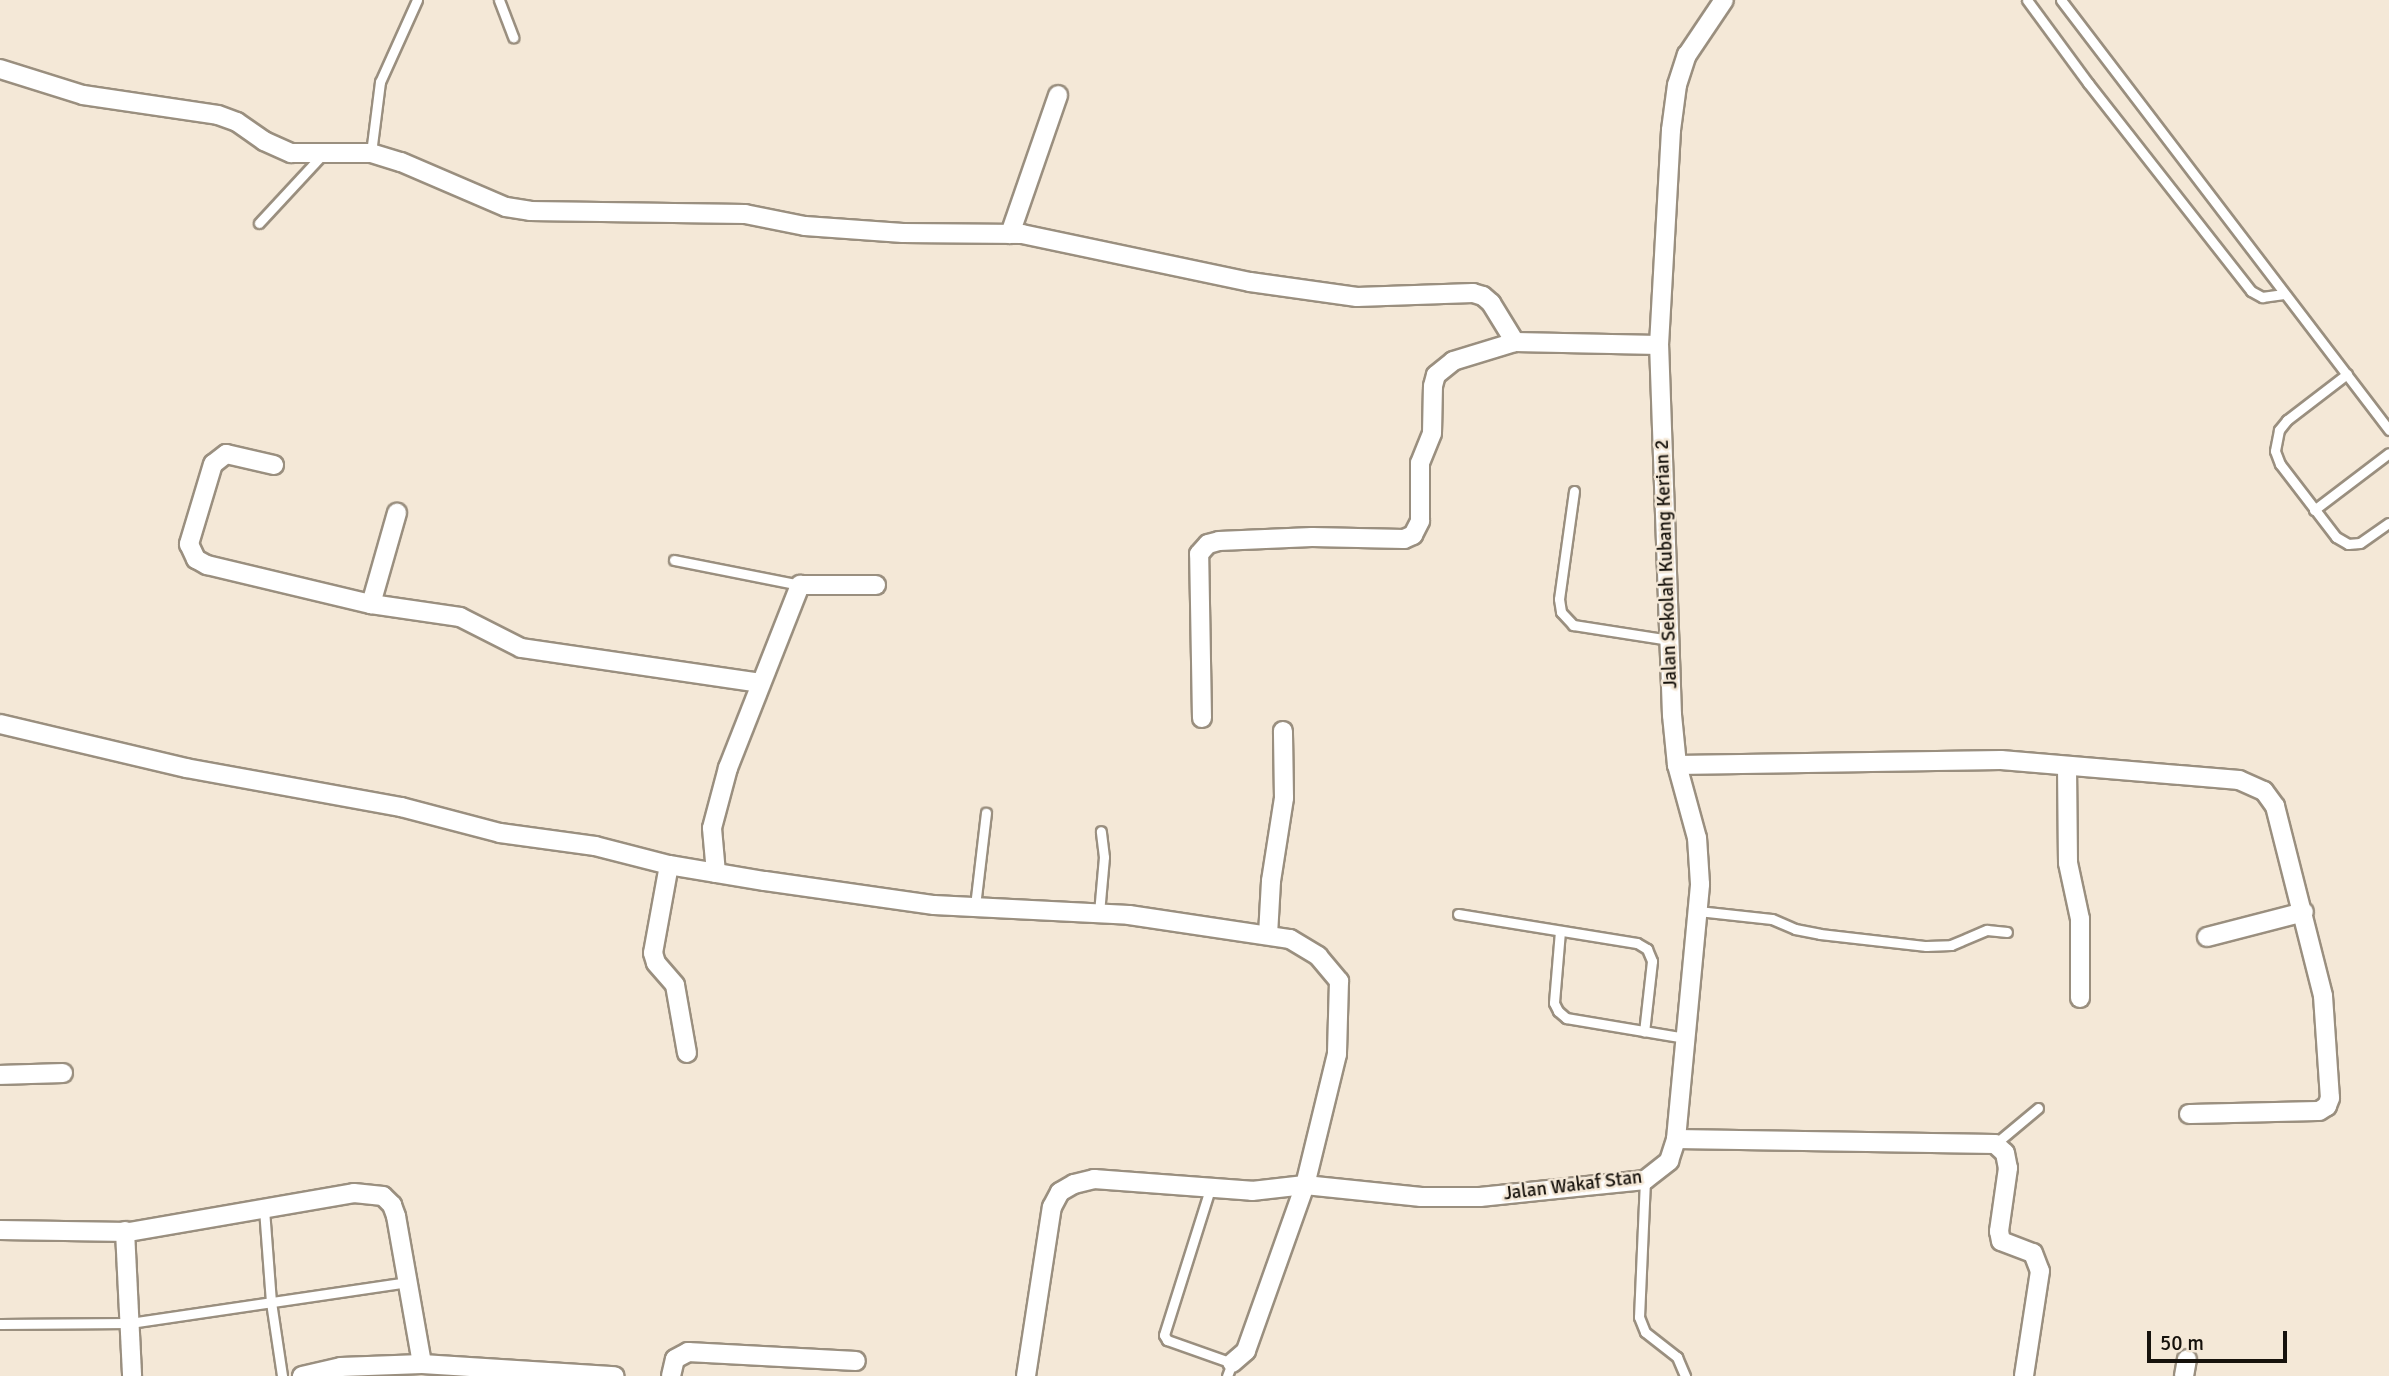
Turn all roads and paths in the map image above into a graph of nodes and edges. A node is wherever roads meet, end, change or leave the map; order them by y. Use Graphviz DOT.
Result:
graph roads {
  1 [pos="417,0"];
  2 [pos="499,0"];
  3 [pos="1724,0"];
  4 [pos="2027,0"];
  5 [pos="2061,0"];
  6 [pos="513,37"];
  7 [pos="0,69"];
  8 [pos="1058,95"];
  9 [pos="371,153"];
  10 [pos="323,154"];
  11 [pos="259,223"];
  12 [pos="1010,234"];
  13 [pos="2284,294"];
  14 [pos="1515,342"];
  15 [pos="1659,345"];
  16 [pos="2347,374"];
  17 [pos="2389,430"];
  18 [pos="2389,453"];
  19 [pos="274,465"];
  20 [pos="1574,491"];
  21 [pos="2314,510"];
  22 [pos="397,513"];
  23 [pos="2389,523"];
  24 [pos="674,560"];
  25 [pos="800,584"];
  26 [pos="876,585"];
  27 [pos="372,604"];
  28 [pos="1670,640"];
  29 [pos="760,683"];
  30 [pos="1202,718"];
  31 [pos="0,724"];
  32 [pos="1283,731"];
  33 [pos="1677,765"];
  34 [pos="2067,767"];
  35 [pos="986,813"];
  36 [pos="1101,831"];
  37 [pos="669,865"];
  38 [pos="716,873"];
  39 [pos="975,906"];
  40 [pos="1698,911"];
  41 [pos="2304,912"];
  42 [pos="1100,913"];
  43 [pos="1458,914"];
  44 [pos="1560,931"];
  45 [pos="2007,932"];
  46 [pos="1269,935"];
  47 [pos="2207,937"];
  48 [pos="2080,998"];
  49 [pos="1644,1032"];
  50 [pos="1685,1038"];
  51 [pos="687,1053"];
  52 [pos="63,1073"];
  53 [pos="0,1075"];
  54 [pos="2038,1108"];
  55 [pos="2189,1114"];
  56 [pos="1676,1139"];
  57 [pos="1995,1144"];
  58 [pos="1644,1180"];
  59 [pos="1305,1185"];
  60 [pos="1210,1189"];
  61 [pos="264,1209"];
  62 [pos="0,1230"];
  63 [pos="124,1231"];
  64 [pos="408,1282"];
  65 [pos="271,1302"];
  66 [pos="130,1323"];
  67 [pos="0,1325"];
  68 [pos="856,1361"];
  69 [pos="422,1364"];
  70 [pos="1229,1370"];
  71 [pos="132,1376"];
  72 [pos="282,1376"];
  73 [pos="302,1376"];
  74 [pos="615,1376"];
  75 [pos="671,1376"];
  76 [pos="1026,1376"];
  77 [pos="1685,1376"];
  78 [pos="2024,1376"];
  1 -- 9 [label="lane"];
  2 -- 6 [label="lane"];
  3 -- 15 [label="street, Jalan Sekolah Kubang Kerian 2"];
  4 -- 13 [label="lane"];
  5 -- 13 [label="lane"];
  7 -- 10 [label="street"];
  8 -- 12 [label="street"];
  9 -- 10 [label="street"];
  9 -- 12 [label="street"];
  10 -- 11 [label="lane"];
  12 -- 14 [label="street"];
  13 -- 16 [label="lane"];
  14 -- 15 [label="street"];
  14 -- 30 [label="street"];
  15 -- 28 [label="street, Jalan Sekolah Kubang Kerian 2"];
  16 -- 17 [label="lane"];
  16 -- 21 [label="lane"];
  18 -- 21 [label="lane"];
  19 -- 27 [label="street"];
  20 -- 28 [label="lane"];
  21 -- 23 [label="lane"];
  22 -- 27 [label="street"];
  24 -- 25 [label="lane"];
  25 -- 26 [label="street"];
  25 -- 29 [label="street"];
  27 -- 29 [label="street"];
  28 -- 33 [label="street, Jalan Sekolah Kubang Kerian 2"];
  29 -- 38 [label="street"];
  31 -- 37 [label="street"];
  32 -- 46 [label="street"];
  33 -- 34 [label="street"];
  33 -- 40 [label="street, Jalan Sekolah Kubang Kerian 2"];
  34 -- 41 [label="street"];
  34 -- 48 [label="street"];
  35 -- 39 [label="lane"];
  36 -- 42 [label="lane"];
  37 -- 38 [label="street"];
  37 -- 51 [label="street"];
  38 -- 39 [label="street"];
  39 -- 42 [label="street"];
  40 -- 45 [label="lane"];
  40 -- 50 [label="street, Jalan Sekolah Kubang Kerian 2"];
  41 -- 47 [label="street"];
  41 -- 55 [label="street"];
  42 -- 46 [label="street"];
  43 -- 44 [label="lane"];
  44 -- 49 [label="lane"];
  44 -- 49 [label="lane"];
  46 -- 59 [label="street"];
  49 -- 50 [label="lane"];
  50 -- 56 [label="street, Jalan Sekolah Kubang Kerian 2"];
  52 -- 53 [label="street"];
  54 -- 57 [label="lane"];
  56 -- 57 [label="street"];
  56 -- 58 [label="street, Jalan Wakaf Stan"];
  57 -- 78 [label="street"];
  58 -- 59 [label="street, Jalan Wakaf Stan"];
  58 -- 77 [label="lane"];
  59 -- 60 [label="street, Jalan Wakaf Stan"];
  59 -- 70 [label="street"];
  60 -- 70 [label="lane"];
  60 -- 76 [label="street, Jalan Wakaf Stan"];
  61 -- 63 [label="street"];
  61 -- 64 [label="street"];
  61 -- 65 [label="lane"];
  62 -- 63 [label="street"];
  63 -- 66 [label="street"];
  64 -- 65 [label="lane"];
  64 -- 69 [label="street"];
  65 -- 66 [label="lane"];
  65 -- 72 [label="lane"];
  66 -- 67 [label="lane"];
  66 -- 71 [label="street"];
  68 -- 75 [label="street"];
  69 -- 73 [label="street"];
  69 -- 74 [label="street"];
}
